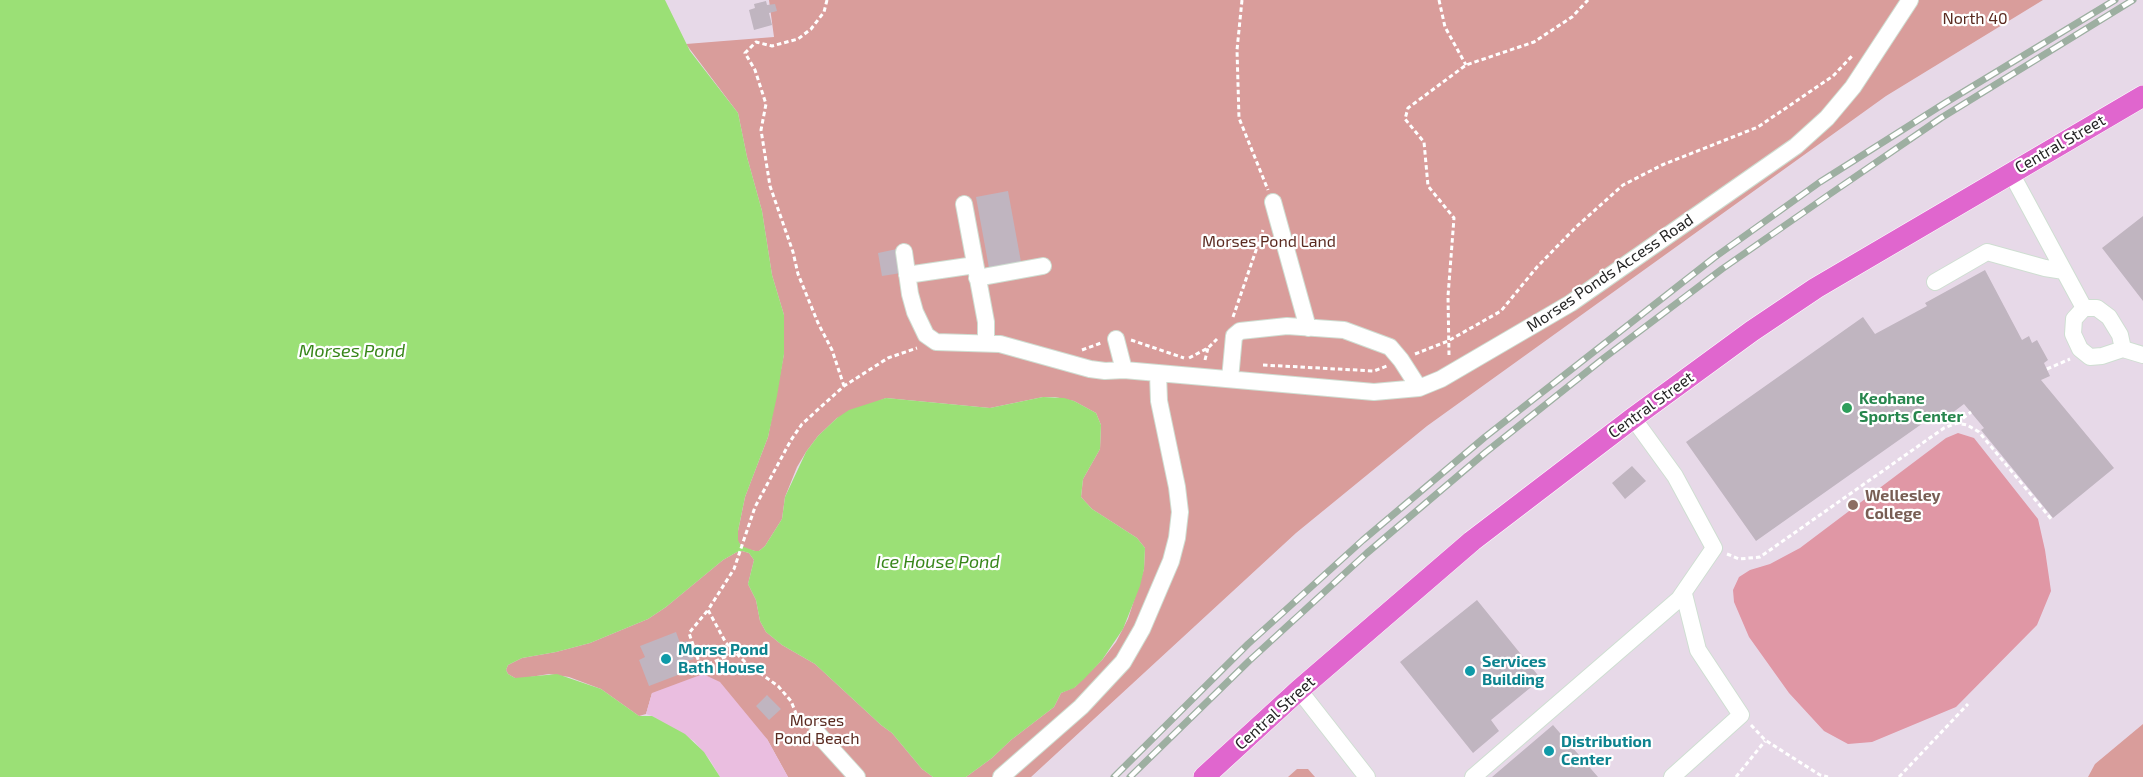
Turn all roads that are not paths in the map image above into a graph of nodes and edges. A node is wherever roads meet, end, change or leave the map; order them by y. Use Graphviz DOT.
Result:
graph roads {
  1 [pos="1910,0"];
  2 [pos="2143,96"];
  3 [pos="2011,173"];
  4 [pos="1273,202"];
  5 [pos="963,204"];
  6 [pos="904,252"];
  7 [pos="1043,266"];
  8 [pos="2064,271"];
  9 [pos="976,272"];
  10 [pos="908,275"];
  11 [pos="1935,282"];
  12 [pos="2084,308"];
  13 [pos="1308,328"];
  14 [pos="1116,339"];
  15 [pos="986,343"];
  16 [pos="2123,349"];
  17 [pos="2143,355"];
  18 [pos="1124,370"];
  19 [pos="1230,371"];
  20 [pos="1158,374"];
  21 [pos="1419,388"];
  22 [pos="1633,418"];
  23 [pos="1684,594"];
  24 [pos="1299,690"];
  25 [pos="817,733"];
  26 [pos="857,777"];
  27 [pos="1001,777"];
  28 [pos="1204,777"];
  29 [pos="1368,777"];
  30 [pos="1473,777"];
  31 [pos="1672,777"];
  1 -- 21 [label="street, Morses Ponds Access Road"];
  2 -- 3 [label="main road, Central Street"];
  3 -- 8 [label="street"];
  3 -- 22 [label="main road, Central Street"];
  4 -- 13 [label="street"];
  5 -- 9 [label="street"];
  6 -- 10 [label="street"];
  7 -- 9 [label="street"];
  8 -- 11 [label="street"];
  8 -- 12 [label="street"];
  9 -- 10 [label="street"];
  9 -- 15 [label="street"];
  10 -- 15 [label="street, Morses Ponds Access Road"];
  12 -- 16 [label="street"];
  12 -- 16 [label="street"];
  13 -- 19 [label="street"];
  13 -- 21 [label="street"];
  14 -- 18 [label="street"];
  15 -- 18 [label="street, Morses Ponds Access Road"];
  16 -- 17 [label="street"];
  18 -- 20 [label="street, Morses Ponds Access Road"];
  19 -- 20 [label="street, Morses Ponds Access Road"];
  19 -- 21 [label="street, Morses Ponds Access Road"];
  20 -- 27 [label="street"];
  22 -- 23 [label="street"];
  22 -- 24 [label="main road, Central Street"];
  23 -- 30 [label="street"];
  23 -- 31 [label="street"];
  24 -- 28 [label="main road, Central Street"];
  24 -- 29 [label="street"];
  25 -- 26 [label="street"];
}
